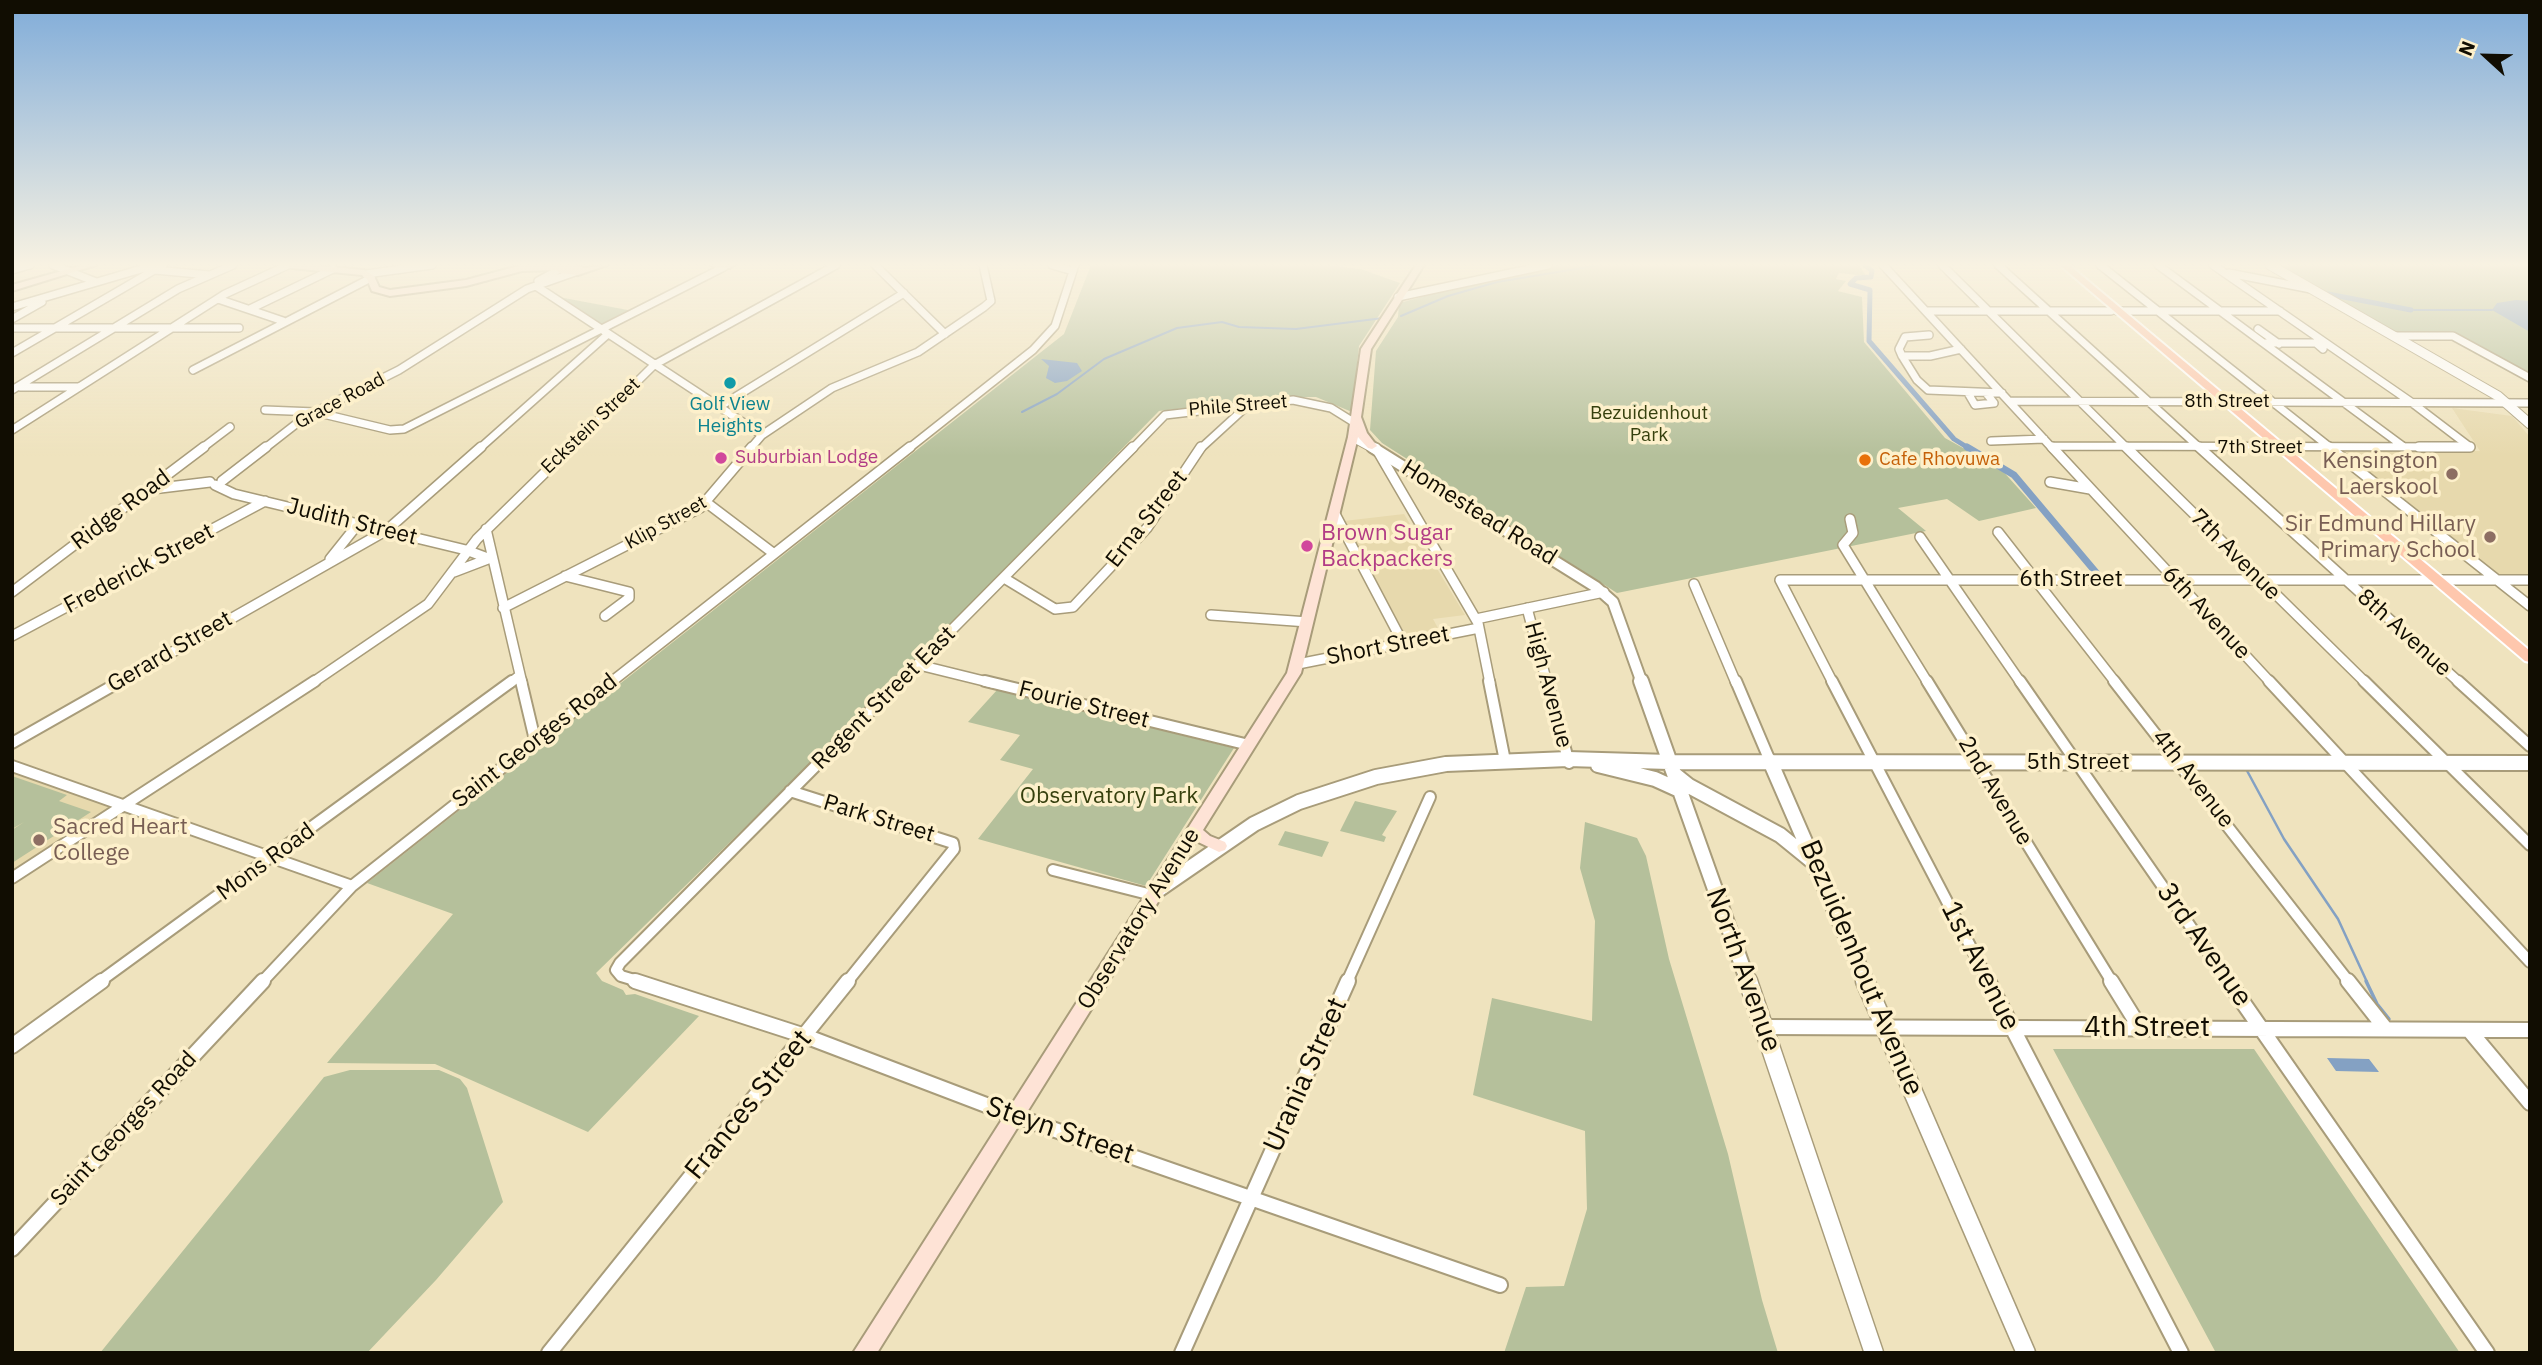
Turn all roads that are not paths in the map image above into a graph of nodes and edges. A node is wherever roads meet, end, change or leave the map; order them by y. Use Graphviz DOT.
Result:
graph roads {
  1 [pos="53,329"];
  2 [pos="95,329"];
  3 [pos="112,329"];
  4 [pos="171,329"];
  5 [pos="191,329"];
  6 [pos="269,329"];
  7 [pos="464,329"];
  8 [pos="599,329"];
  9 [pos="601,329"];
  10 [pos="720,329"];
  11 [pos="846,329"];
  12 [pos="940,329"];
  13 [pos="952,329"];
  14 [pos="1052,329"];
  15 [pos="1378,329"];
  16 [pos="1942,329"];
  17 [pos="2005,329"];
  18 [pos="2069,329"];
  19 [pos="2135,329"];
  20 [pos="2181,329"];
  21 [pos="2244,329"];
  22 [pos="2258,329"];
  23 [pos="2296,329"];
  24 [pos="2305,329"];
  25 [pos="2381,329"];
  26 [pos="608,334"];
  27 [pos="945,334"];
  28 [pos="1929,335"];
  29 [pos="2394,336"];
  30 [pos="2264,343"];
  31 [pos="2277,343"];
  32 [pos="2316,343"];
  33 [pos="2285,348"];
  34 [pos="1961,349"];
  35 [pos="2323,349"];
  36 [pos="12,353"];
  37 [pos="1902,356"];
  38 [pos="654,365"];
  39 [pos="193,370"];
  40 [pos="2530,378"];
  41 [pos="80,387"];
  42 [pos="14,388"];
  43 [pos="1968,393"];
  44 [pos="1986,393"];
  45 [pos="2002,393"];
  46 [pos="2010,401"];
  47 [pos="2080,401"];
  48 [pos="2150,402"];
  49 [pos="2273,402"];
  50 [pos="2343,402"];
  51 [pos="2411,402"];
  52 [pos="2507,402"];
  53 [pos="2530,403"];
  54 [pos="2225,404"];
  55 [pos="1250,405"];
  56 [pos="719,407"];
  57 [pos="265,410"];
  58 [pos="1234,410"];
  59 [pos="315,412"];
  60 [pos="1159,419"];
  61 [pos="2529,420"];
  62 [pos="1355,425"];
  63 [pos="230,427"];
  64 [pos="12,430"];
  65 [pos="762,435"];
  66 [pos="1991,441"];
  67 [pos="2047,443"];
  68 [pos="1374,447"];
  69 [pos="2126,447"];
  70 [pos="2200,447"];
  71 [pos="2404,447"];
  72 [pos="2278,448"];
  73 [pos="2331,448"];
  74 [pos="1408,468"];
  75 [pos="1388,472"];
  76 [pos="168,474"];
  77 [pos="191,482"];
  78 [pos="2050,482"];
  79 [pos="216,483"];
  80 [pos="2090,489"];
  81 [pos="148,490"];
  82 [pos="265,501"];
  83 [pos="707,503"];
  84 [pos="1334,512"];
  85 [pos="1850,519"];
  86 [pos="358,524"];
  87 [pos="486,529"];
  88 [pos="387,530"];
  89 [pos="1998,532"];
  90 [pos="1920,537"];
  91 [pos="466,550"];
  92 [pos="774,553"];
  93 [pos="491,559"];
  94 [pos="328,561"];
  95 [pos="452,573"];
  96 [pos="565,576"];
  97 [pos="1004,578"];
  98 [pos="1781,579"];
  99 [pos="1866,579"];
  100 [pos="1950,579"];
  101 [pos="2036,579"];
  102 [pos="2175,580"];
  103 [pos="2260,580"];
  104 [pos="2345,580"];
  105 [pos="2437,580"];
  106 [pos="2498,580"];
  107 [pos="2530,580"];
  108 [pos="1694,584"];
  109 [pos="12,592"];
  110 [pos="1604,592"];
  111 [pos="2530,606"];
  112 [pos="503,608"];
  113 [pos="1527,608"];
  114 [pos="1211,615"];
  115 [pos="605,616"];
  116 [pos="1308,622"];
  117 [pos="1478,623"];
  118 [pos="12,636"];
  119 [pos="1403,643"];
  120 [pos="2530,658"];
  121 [pos="1298,664"];
  122 [pos="919,665"];
  123 [pos="519,677"];
  124 [pos="536,740"];
  125 [pos="12,743"];
  126 [pos="1249,745"];
  127 [pos="2530,746"];
  128 [pos="1505,761"];
  129 [pos="1567,761"];
  130 [pos="1626,761"];
  131 [pos="1770,761"];
  132 [pos="1874,761"];
  133 [pos="1977,761"];
  134 [pos="2078,762"];
  135 [pos="2179,762"];
  136 [pos="2345,762"];
  137 [pos="2446,762"];
  138 [pos="1592,763"];
  139 [pos="2530,763"];
  140 [pos="12,765"];
  141 [pos="1670,767"];
  142 [pos="790,791"];
  143 [pos="1697,791"];
  144 [pos="1679,794"];
  145 [pos="1430,797"];
  146 [pos="127,804"];
  147 [pos="1194,830"];
  148 [pos="2530,845"];
  149 [pos="1219,846"];
  150 [pos="950,856"];
  151 [pos="274,857"];
  152 [pos="1817,864"];
  153 [pos="1053,870"];
  154 [pos="12,878"];
  155 [pos="352,886"];
  156 [pos="1152,895"];
  157 [pos="2530,962"];
  158 [pos="621,976"];
  159 [pos="1764,1027"];
  160 [pos="1885,1027"];
  161 [pos="2012,1027"];
  162 [pos="2140,1028"];
  163 [pos="2261,1028"];
  164 [pos="2385,1028"];
  165 [pos="2530,1030"];
  166 [pos="2469,1031"];
  167 [pos="805,1036"];
  168 [pos="12,1046"];
  169 [pos="2530,1103"];
  170 [pos="1015,1116"];
  171 [pos="1251,1197"];
  172 [pos="12,1249"];
  173 [pos="1500,1285"];
  174 [pos="549,1353"];
  175 [pos="864,1353"];
  176 [pos="1182,1353"];
  177 [pos="1874,1353"];
  178 [pos="2026,1353"];
  179 [pos="2181,1353"];
  180 [pos="2487,1353"];
  1 -- 36 [label="street"];
  2 -- 3 [label="street"];
  3 -- 4 [label="street"];
  3 -- 42 [label="street"];
  4 -- 5 [label="street"];
  4 -- 41 [label="street"];
  6 -- 39 [label="street"];
  7 -- 59 [label="street, Grace Road"];
  8 -- 59 [label="street"];
  9 -- 26 [label="street"];
  10 -- 38 [label="street, Eckstein Street"];
  11 -- 56 [label="street"];
  12 -- 27 [label="street"];
  13 -- 27 [label="street, Klip Street"];
  14 -- 92 [label="street, Saint Georges Road"];
  15 -- 62 [label="main road, Observatory Avenue"];
  16 -- 34 [label="street, 6th Avenue"];
  17 -- 47 [label="street, 7th Avenue"];
  18 -- 48 [label="street, 8th Avenue"];
  19 -- 54 [label="main road"];
  20 -- 49 [label="street"];
  21 -- 30 [label="street"];
  22 -- 31 [label="street"];
  23 -- 32 [label="street"];
  24 -- 51 [label="street"];
  25 -- 29 [label="street"];
  26 -- 38 [label="street"];
  26 -- 88 [label="street, Gerard Street"];
  27 -- 65 [label="street, Klip Street"];
  28 -- 37 [label="street"];
  29 -- 40 [label="street"];
  29 -- 52 [label="street"];
  30 -- 31 [label="street"];
  30 -- 50 [label="street"];
  31 -- 32 [label="street"];
  31 -- 33 [label="street"];
  32 -- 35 [label="street"];
  34 -- 37 [label="street"];
  34 -- 45 [label="street, 6th Avenue"];
  37 -- 43 [label="street"];
  38 -- 56 [label="street"];
  38 -- 87 [label="street, Eckstein Street"];
  41 -- 42 [label="street"];
  41 -- 64 [label="street"];
  43 -- 44 [label="street"];
  43 -- 44 [label="street"];
  44 -- 45 [label="street"];
  45 -- 46 [label="street, 6th Avenue"];
  46 -- 47 [label="street, 8th Street"];
  46 -- 67 [label="street, 6th Avenue"];
  47 -- 48 [label="street, 8th Street"];
  47 -- 69 [label="street, 7th Avenue"];
  48 -- 54 [label="street, 8th Street"];
  48 -- 70 [label="street, 8th Avenue"];
  49 -- 50 [label="street, 8th Street"];
  49 -- 54 [label="street, 8th Street"];
  49 -- 73 [label="street"];
  50 -- 51 [label="street, 8th Street"];
  50 -- 71 [label="street"];
  51 -- 52 [label="street, 8th Street"];
  51 -- 71 [label="street, 7th Street"];
  52 -- 53 [label="street, 8th Street"];
  52 -- 61 [label="street"];
  54 -- 72 [label="main road"];
  55 -- 58 [label="street, Erna Street"];
  55 -- 62 [label="street, Phile Street"];
  56 -- 65 [label="street"];
  57 -- 59 [label="street"];
  58 -- 60 [label="street, Phile Street"];
  58 -- 97 [label="street, Erna Street"];
  59 -- 79 [label="street, Grace Road"];
  60 -- 97 [label="street, Regent Street East"];
  62 -- 68 [label="street, Homestead Road"];
  62 -- 68 [label="main road"];
  62 -- 84 [label="main road, Observatory Avenue"];
  63 -- 76 [label="street, Ridge Road"];
  65 -- 83 [label="street, Klip Street"];
  66 -- 67 [label="street, 7th Street"];
  67 -- 69 [label="street, 7th Street"];
  67 -- 80 [label="street, 6th Avenue"];
  68 -- 74 [label="street, Homestead Road"];
  68 -- 75 [label="street"];
  69 -- 70 [label="street, 7th Street"];
  69 -- 103 [label="street, 7th Avenue"];
  70 -- 72 [label="street, 7th Street"];
  70 -- 104 [label="street, 8th Avenue"];
  71 -- 73 [label="street, 7th Street"];
  72 -- 73 [label="street, 7th Street"];
  72 -- 105 [label="main road"];
  73 -- 106 [label="street"];
  74 -- 75 [label="street"];
  74 -- 110 [label="street, Homestead Road"];
  75 -- 117 [label="street"];
  76 -- 77 [label="street"];
  76 -- 81 [label="street, Ridge Road"];
  77 -- 79 [label="street, Judith Street"];
  77 -- 81 [label="street, Judith Street"];
  78 -- 80 [label="street"];
  79 -- 82 [label="street, Judith Street"];
  80 -- 102 [label="street, 6th Avenue"];
  81 -- 109 [label="street, Ridge Road"];
  82 -- 86 [label="street, Judith Street"];
  82 -- 118 [label="street, Frederick Street"];
  83 -- 92 [label="street"];
  83 -- 96 [label="street, Klip Street"];
  84 -- 116 [label="main road, Observatory Avenue"];
  84 -- 119 [label="street"];
  85 -- 99 [label="street, 2nd Avenue"];
  86 -- 88 [label="street, Judith Street"];
  86 -- 94 [label="street, Gerard Street"];
  87 -- 91 [label="street, Eckstein Street"];
  87 -- 93 [label="street"];
  88 -- 91 [label="street, Judith Street"];
  88 -- 94 [label="street, Gerard Street"];
  89 -- 101 [label="street, 4th Avenue"];
  90 -- 100 [label="street, 3rd Avenue"];
  91 -- 93 [label="street, Judith Street"];
  91 -- 95 [label="street, Eckstein Street"];
  92 -- 124 [label="street, Saint Georges Road"];
  93 -- 95 [label="street"];
  93 -- 112 [label="street"];
  94 -- 125 [label="street, Gerard Street"];
  95 -- 146 [label="street, Eckstein Street"];
  96 -- 112 [label="street, Klip Street"];
  96 -- 115 [label="street"];
  97 -- 122 [label="street, Regent Street East"];
  98 -- 99 [label="street, 6th Street"];
  98 -- 132 [label="street, 1st Avenue"];
  99 -- 100 [label="street, 6th Street"];
  99 -- 133 [label="street, 2nd Avenue"];
  100 -- 101 [label="street, 6th Street"];
  100 -- 134 [label="street, 3rd Avenue"];
  101 -- 102 [label="street, 6th Street"];
  101 -- 135 [label="street, 4th Avenue"];
  102 -- 103 [label="street, 6th Street"];
  102 -- 136 [label="street, 6th Avenue"];
  103 -- 104 [label="street, 6th Street"];
  103 -- 137 [label="street, 7th Avenue"];
  104 -- 105 [label="street, 6th Street"];
  104 -- 127 [label="street, 8th Avenue"];
  105 -- 106 [label="street, 6th Street"];
  105 -- 120 [label="main road"];
  106 -- 107 [label="street, 6th Street"];
  106 -- 111 [label="street"];
  108 -- 131 [label="street, Bezuidenhout Avenue"];
  110 -- 113 [label="street, Short Street"];
  110 -- 141 [label="street, North Avenue"];
  112 -- 123 [label="street"];
  113 -- 117 [label="street, Short Street"];
  113 -- 129 [label="street, High Avenue"];
  114 -- 116 [label="street"];
  116 -- 121 [label="main road, Observatory Avenue"];
  117 -- 119 [label="street, Short Street"];
  117 -- 128 [label="street"];
  119 -- 121 [label="street, Short Street"];
  121 -- 126 [label="main road, Observatory Avenue"];
  122 -- 126 [label="street, Fourie Street"];
  122 -- 142 [label="street, Regent Street East"];
  123 -- 124 [label="street"];
  123 -- 151 [label="street, Mons Road"];
  124 -- 155 [label="street, Saint Georges Road"];
  126 -- 147 [label="main road, Observatory Avenue"];
  128 -- 129 [label="street"];
  128 -- 149 [label="street"];
  129 -- 130 [label="street, 5th Street"];
  129 -- 138 [label="street, 5th Street"];
  130 -- 138 [label="street, 5th Street"];
  130 -- 141 [label="street, 5th Street"];
  131 -- 132 [label="street, 5th Street"];
  131 -- 141 [label="street, 5th Street"];
  131 -- 152 [label="street, Bezuidenhout Avenue"];
  132 -- 133 [label="street, 5th Street"];
  132 -- 161 [label="street, 1st Avenue"];
  133 -- 134 [label="street, 5th Street"];
  133 -- 162 [label="street, 2nd Avenue"];
  134 -- 135 [label="street, 5th Street"];
  134 -- 163 [label="street, 3rd Avenue"];
  135 -- 136 [label="street, 5th Street"];
  135 -- 164 [label="street, 4th Avenue"];
  136 -- 137 [label="street, 5th Street"];
  136 -- 157 [label="street, 6th Avenue"];
  137 -- 139 [label="street, 5th Street"];
  137 -- 148 [label="street, 7th Avenue"];
  138 -- 144 [label="street"];
  140 -- 146 [label="street"];
  141 -- 143 [label="street"];
  141 -- 144 [label="street, North Avenue"];
  142 -- 150 [label="street, Park Street"];
  142 -- 158 [label="street, Regent Street East"];
  143 -- 144 [label="street"];
  143 -- 152 [label="street"];
  144 -- 159 [label="street, North Avenue"];
  145 -- 171 [label="street, Urania Street"];
  146 -- 151 [label="street"];
  146 -- 154 [label="street, Eckstein Street"];
  147 -- 149 [label="main road"];
  147 -- 156 [label="main road, Observatory Avenue"];
  149 -- 156 [label="street"];
  150 -- 167 [label="street, Frances Street"];
  151 -- 155 [label="street"];
  151 -- 168 [label="street, Mons Road"];
  152 -- 160 [label="street, Bezuidenhout Avenue"];
  153 -- 156 [label="street"];
  155 -- 172 [label="street, Saint Georges Road"];
  156 -- 170 [label="main road, Observatory Avenue"];
  158 -- 167 [label="street, Steyn Street"];
  159 -- 160 [label="street, 4th Street"];
  159 -- 177 [label="street, North Avenue"];
  160 -- 161 [label="street, 4th Street"];
  160 -- 178 [label="street, Bezuidenhout Avenue"];
  161 -- 162 [label="street, 4th Street"];
  161 -- 179 [label="street, 1st Avenue"];
  162 -- 163 [label="street, 4th Street"];
  163 -- 164 [label="street, 4th Street"];
  163 -- 180 [label="street, 3rd Avenue"];
  164 -- 166 [label="street, 4th Street"];
  165 -- 166 [label="street, 4th Street"];
  166 -- 169 [label="street"];
  167 -- 170 [label="street, Steyn Street"];
  167 -- 174 [label="street, Frances Street"];
  170 -- 171 [label="street, Steyn Street"];
  170 -- 175 [label="main road, Observatory Avenue"];
  171 -- 173 [label="street, Steyn Street"];
  171 -- 176 [label="street, Urania Street"];
}
